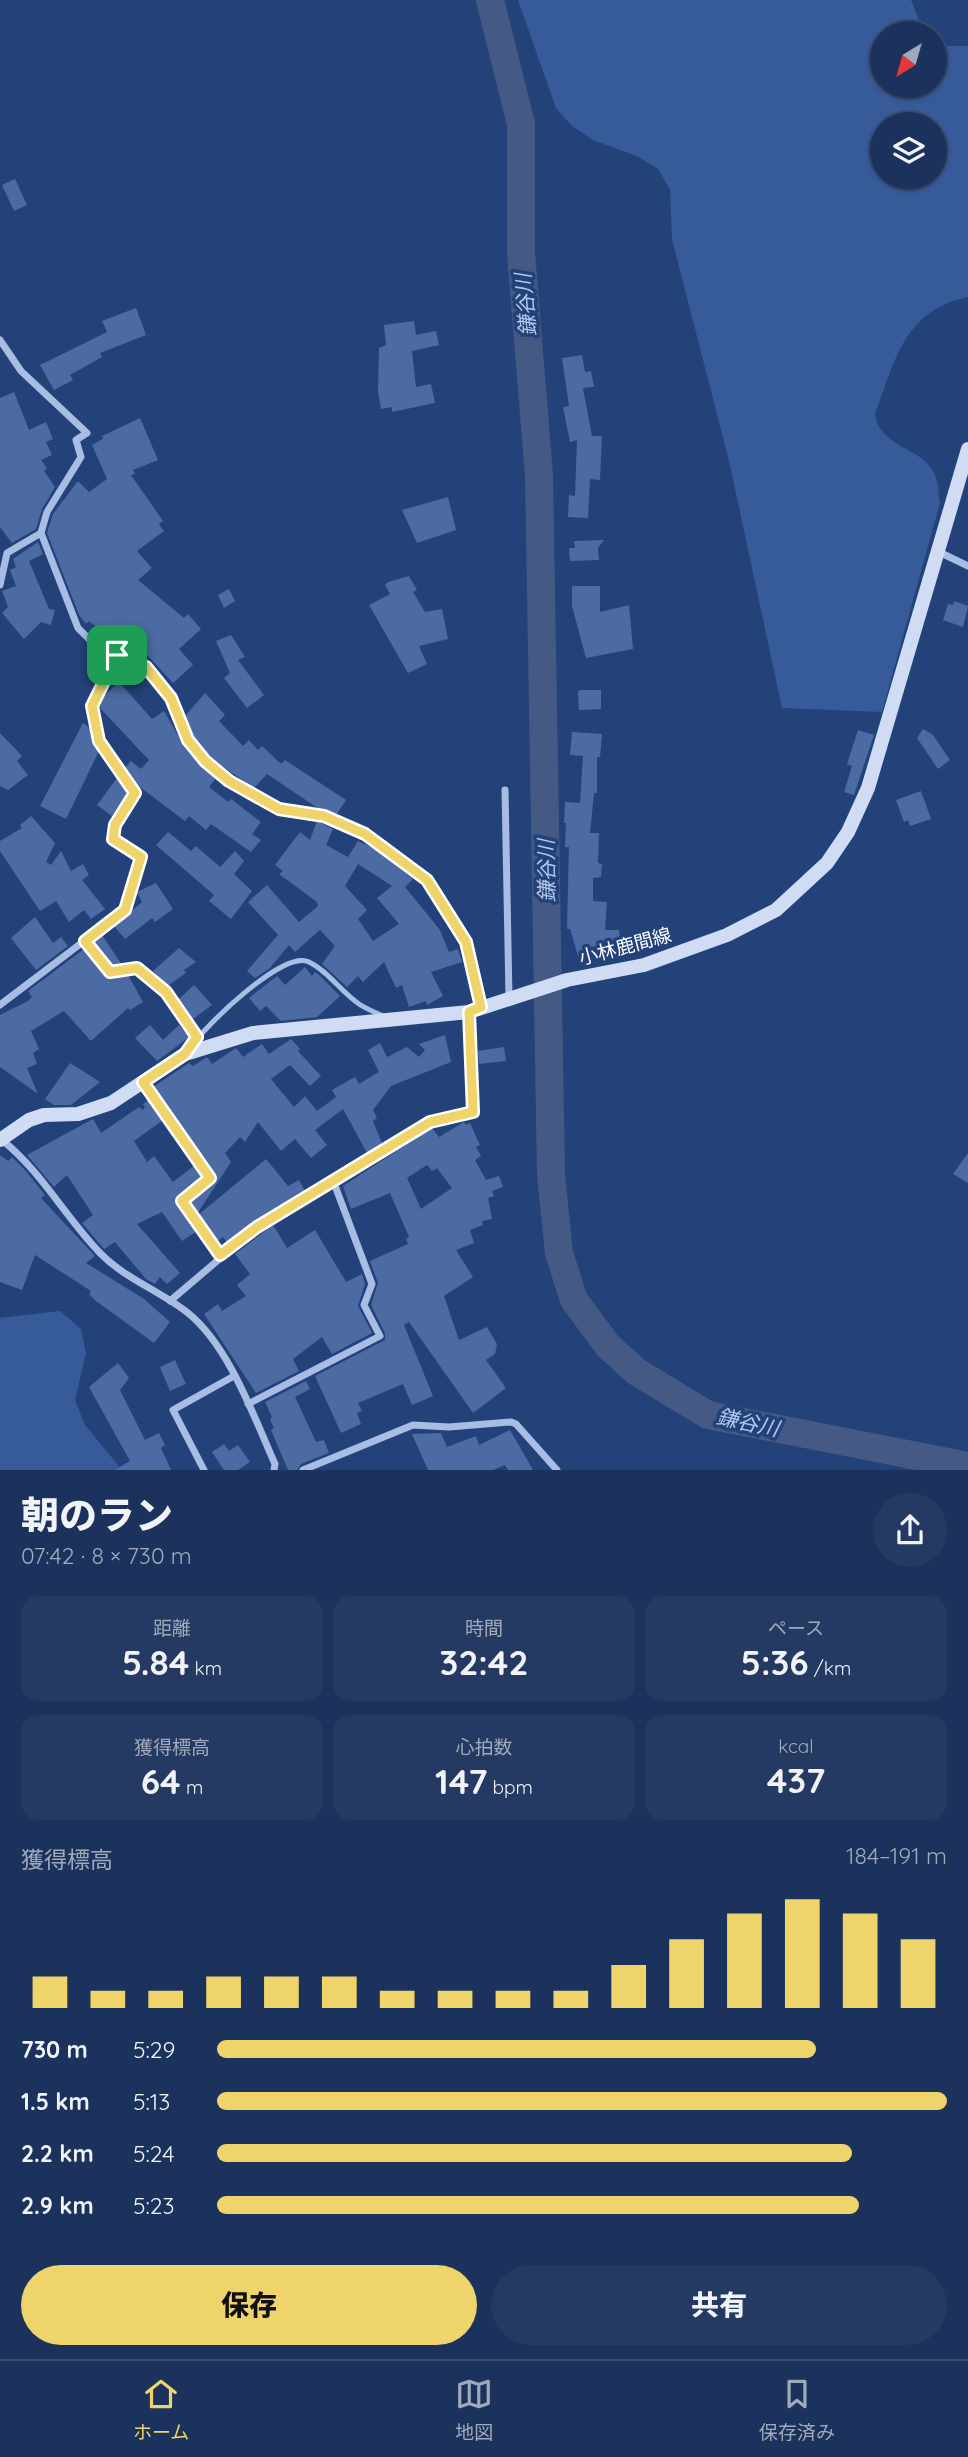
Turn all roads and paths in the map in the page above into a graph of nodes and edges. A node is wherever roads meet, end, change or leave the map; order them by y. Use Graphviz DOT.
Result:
graph roads {
  1 [pos="0,340"];
  2 [pos="968,449"];
  3 [pos="41,533"];
  4 [pos="937,551"];
  5 [pos="968,566"];
  6 [pos="0,585"];
  7 [pos="117,655"];
  8 [pos="505,790"];
  9 [pos="85,941"];
  10 [pos="512,996"];
  11 [pos="0,1005"];
  12 [pos="475,1010"];
  13 [pos="395,1021"];
  14 [pos="197,1037"];
  15 [pos="185,1054"];
  16 [pos="143,1082"];
  17 [pos="1,1140"];
  18 [pos="334,1183"];
  19 [pos="220,1255"];
  20 [pos="170,1301"];
  21 [pos="233,1376"];
  22 [pos="248,1404"];
  23 [pos="204,1470"];
  24 [pos="274,1470"];
  25 [pos="303,1470"];
  26 [pos="557,1470"];
  1 -- 3 [label="street"];
  2 -- 4 [label="main road, 小林鹿間線"];
  3 -- 6 [label="street"];
  3 -- 7 [label="street"];
  4 -- 5 [label="street"];
  4 -- 10 [label="main road, 小林鹿間線"];
  7 -- 9 [label="street"];
  7 -- 12 [label="street"];
  8 -- 10 [label="street"];
  9 -- 11 [label="street"];
  9 -- 14 [label="lane"];
  10 -- 12 [label="main road, 小林鹿間線"];
  12 -- 13 [label="main road, 小林鹿間線"];
  12 -- 18 [label="street"];
  13 -- 14 [label="lane"];
  13 -- 15 [label="main road, 小林鹿間線"];
  14 -- 15 [label="lane"];
  15 -- 16 [label="main road, 小林鹿間線"];
  16 -- 17 [label="main road, 小林鹿間線"];
  16 -- 19 [label="lane"];
  17 -- 20 [label="street"];
  18 -- 19 [label="street"];
  18 -- 22 [label="street"];
  19 -- 20 [label="street"];
  20 -- 21 [label="street"];
  21 -- 22 [label="street"];
  21 -- 23 [label="street"];
  22 -- 24 [label="street"];
  25 -- 26 [label="street"];
}
